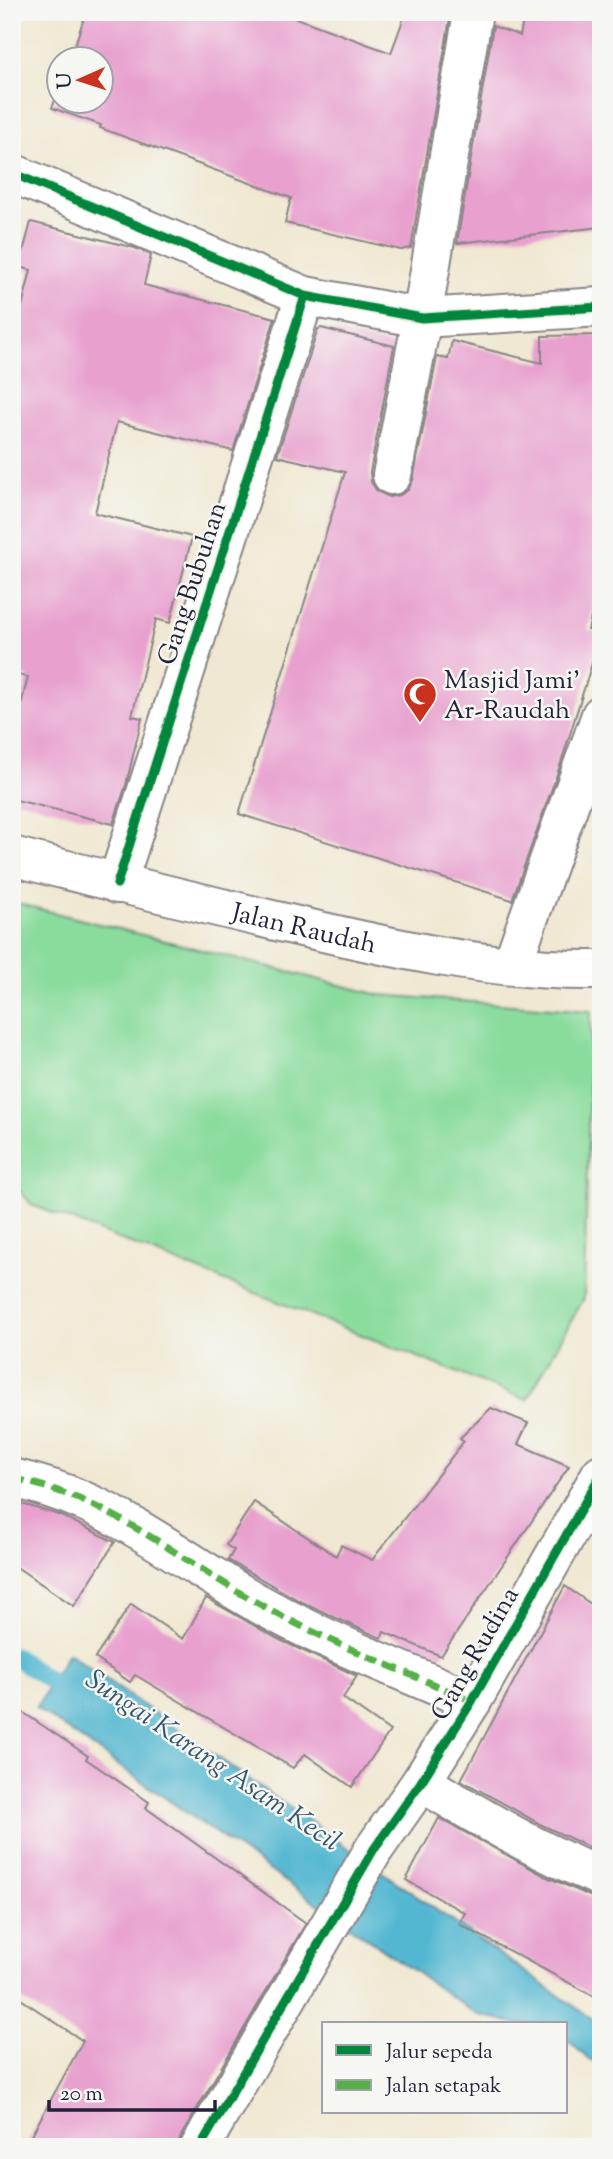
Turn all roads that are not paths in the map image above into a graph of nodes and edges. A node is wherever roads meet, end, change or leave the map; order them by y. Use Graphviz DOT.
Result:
graph roads {
  1 [pos="473,12"];
  2 [pos="12,173"];
  3 [pos="305,296"];
  4 [pos="601,307"];
  5 [pos="422,318"];
  6 [pos="392,475"];
  7 [pos="601,715"];
  8 [pos="12,856"];
  9 [pos="117,884"];
  10 [pos="512,965"];
  11 [pos="601,970"];
  12 [pos="601,1474"];
  13 [pos="12,1478"];
  14 [pos="472,1701"];
  15 [pos="421,1782"];
  16 [pos="601,1877"];
  17 [pos="200,2147"];
  1 -- 5 [label="street"];
  2 -- 3 [label="street"];
  3 -- 5 [label="street"];
  3 -- 9 [label="street, Gang Bubuhan"];
  4 -- 5 [label="street"];
  5 -- 6 [label="street"];
  7 -- 10 [label="street"];
  8 -- 9 [label="street, Jalan Raudah"];
  9 -- 10 [label="street, Jalan Raudah"];
  10 -- 11 [label="street, Jalan Raudah"];
  12 -- 14 [label="street, Gang Rudina"];
  13 -- 14 [label="street"];
  14 -- 15 [label="street, Gang Rudina"];
  15 -- 16 [label="street"];
  15 -- 17 [label="street, Gang Rudina"];
}
